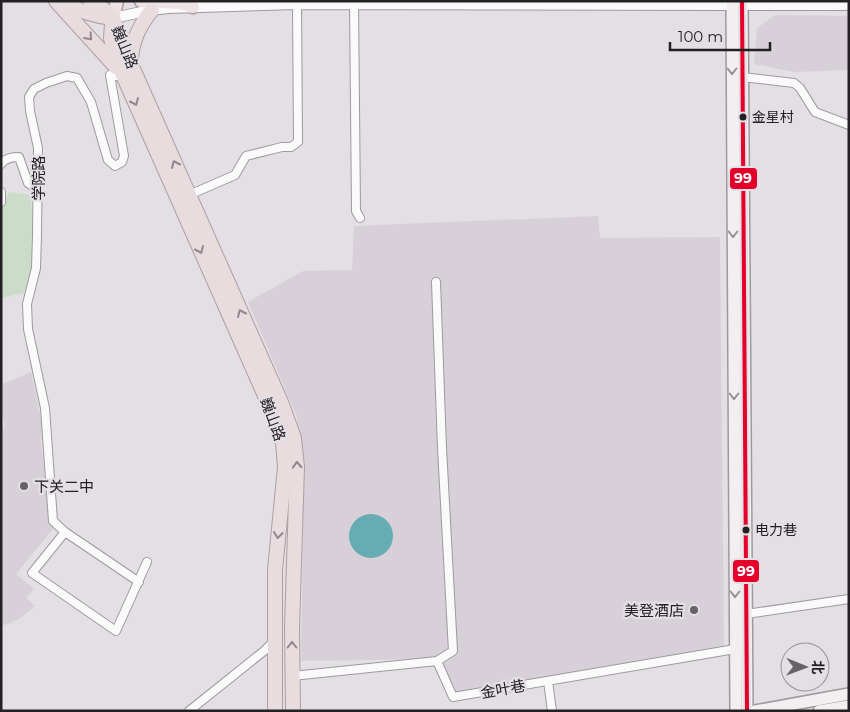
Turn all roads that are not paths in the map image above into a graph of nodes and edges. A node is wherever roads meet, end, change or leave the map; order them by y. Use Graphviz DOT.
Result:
graph roads {
  1 [pos="56,1"];
  2 [pos="61,1"];
  3 [pos="90,1"];
  4 [pos="111,1"];
  5 [pos="117,1"];
  6 [pos="354,3"];
  7 [pos="431,3"];
  8 [pos="737,3"];
  9 [pos="297,4"];
  10 [pos="147,5"];
  11 [pos="849,5"];
  12 [pos="193,7"];
  13 [pos="113,18"];
  14 [pos="106,56"];
  15 [pos="131,64"];
  16 [pos="110,75"];
  17 [pos="124,77"];
  18 [pos="742,77"];
  19 [pos="849,125"];
  20 [pos="1,164"];
  21 [pos="38,189"];
  22 [pos="1,192"];
  23 [pos="189,195"];
  24 [pos="1,202"];
  25 [pos="360,218"];
  26 [pos="436,282"];
  27 [pos="286,434"];
  28 [pos="290,490"];
  29 [pos="65,532"];
  30 [pos="147,562"];
  31 [pos="139,582"];
  32 [pos="849,599"];
  33 [pos="746,614"];
  34 [pos="274,642"];
  35 [pos="735,649"];
  36 [pos="437,661"];
  37 [pos="292,676"];
  38 [pos="548,681"];
  39 [pos="849,694"];
  40 [pos="849,706"];
  41 [pos="189,711"];
  42 [pos="275,711"];
  43 [pos="293,711"];
  44 [pos="552,711"];
  45 [pos="736,711"];
  46 [pos="746,711"];
  47 [pos="755,711"];
  48 [pos="820,711"];
  1 -- 14 [label="highway, one-way"];
  2 -- 13 [label="highway"];
  3 -- 13 [label="highway"];
  4 -- 13 [label="main road"];
  5 -- 13 [label="main road"];
  6 -- 7 [label="street"];
  6 -- 9 [label="street"];
  6 -- 25 [label="street"];
  7 -- 8 [label="street"];
  8 -- 11 [label="street"];
  8 -- 18 [label="main road"];
  8 -- 35 [label="main road, one-way"];
  9 -- 12 [label="street"];
  9 -- 23 [label="street"];
  10 -- 12 [label="main road"];
  10 -- 13 [label="street"];
  10 -- 15 [label="highway"];
  13 -- 15 [label="highway, 巍山路"];
  13 -- 17 [label="highway, 巍山路"];
  14 -- 16 [label="street"];
  14 -- 17 [label="highway"];
  23 -- 15 [label="highway, 巍山路, one-way"];
  16 -- 17 [label="street"];
  16 -- 21 [label="street, 学院路"];
  17 -- 27 [label="highway, 巍山路, one-way"];
  18 -- 19 [label="street"];
  18 -- 33 [label="main road"];
  20 -- 21 [label="street"];
  21 -- 29 [label="street, 学院路"];
  22 -- 24 [label="street"];
  27 -- 23 [label="highway, 巍山路, one-way"];
  26 -- 36 [label="street"];
  27 -- 28 [label="highway, 巍山路"];
  28 -- 34 [label="highway, 巍山路, one-way"];
  37 -- 28 [label="highway, 巍山路, one-way"];
  29 -- 31 [label="street"];
  29 -- 31 [label="street"];
  30 -- 31 [label="street"];
  32 -- 33 [label="street"];
  33 -- 46 [label="main road"];
  34 -- 41 [label="street"];
  34 -- 42 [label="highway, 巍山路"];
  35 -- 38 [label="street, 金叶巷"];
  35 -- 45 [label="main road"];
  36 -- 37 [label="street"];
  36 -- 38 [label="street, 金叶巷"];
  37 -- 43 [label="highway, 巍山路"];
  38 -- 44 [label="street"];
  39 -- 47 [label="main road"];
  40 -- 48 [label="main road"];
}
